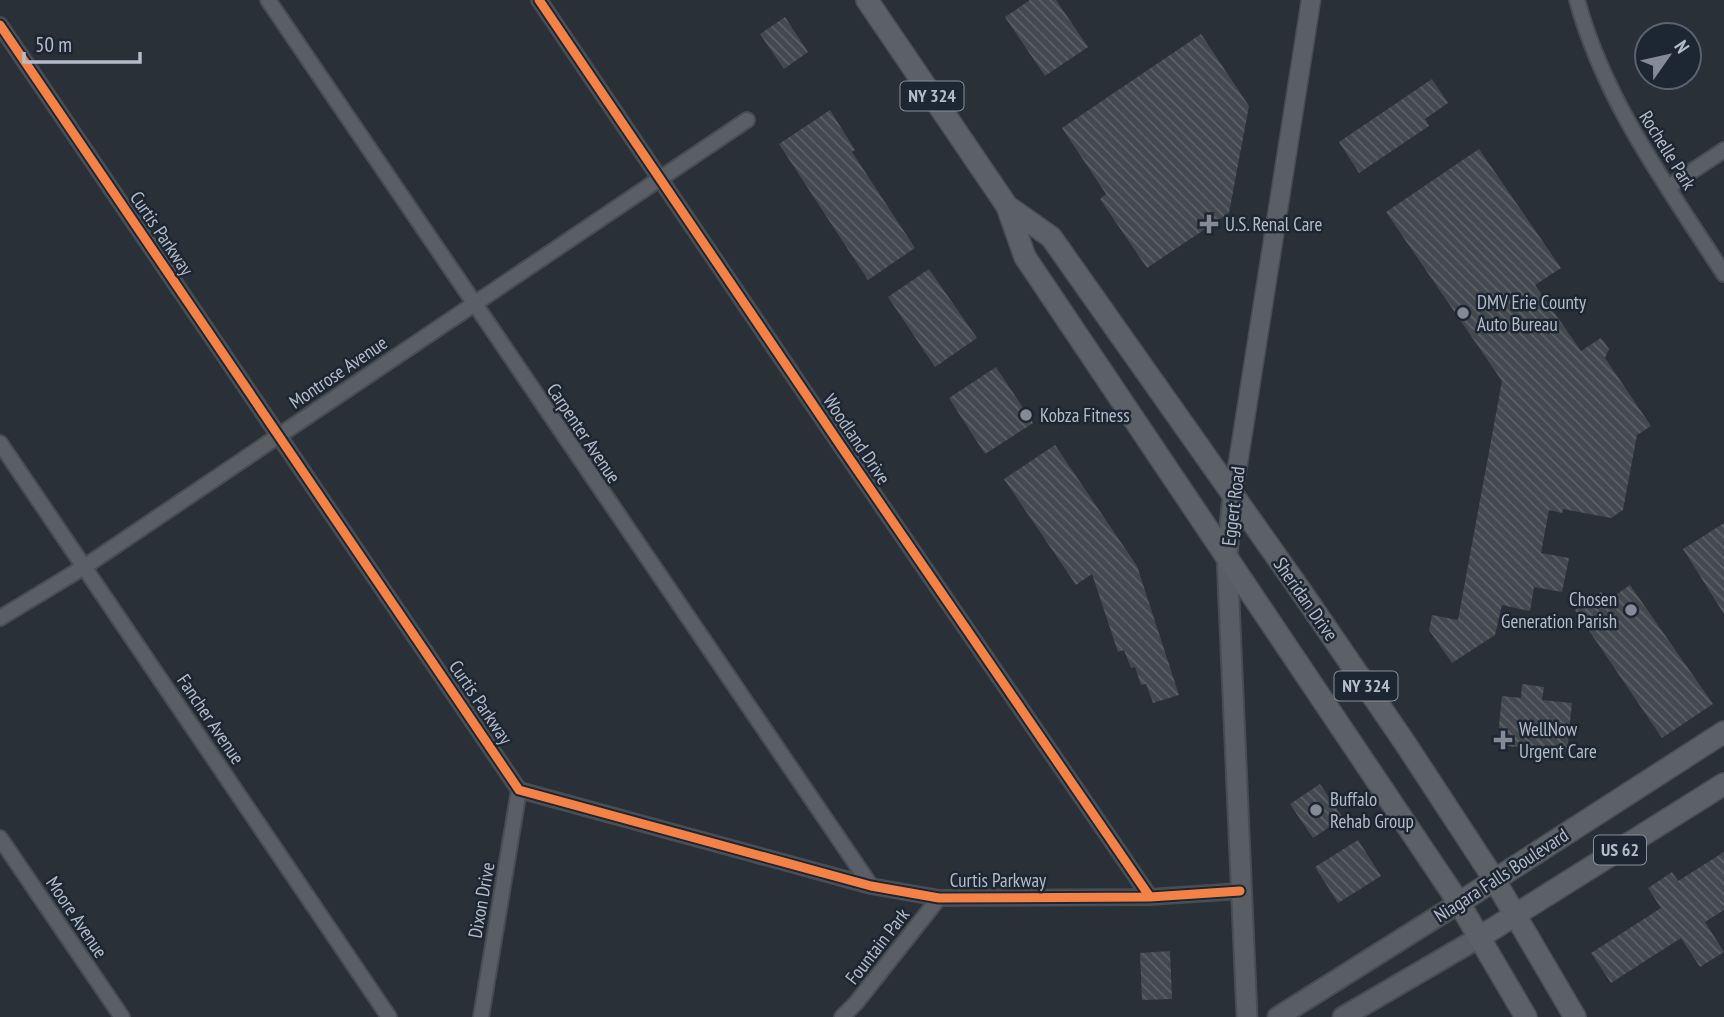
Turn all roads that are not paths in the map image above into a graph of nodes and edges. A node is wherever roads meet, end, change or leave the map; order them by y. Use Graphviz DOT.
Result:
graph roads {
  1 [pos="268,0"];
  2 [pos="539,0"];
  3 [pos="867,0"];
  4 [pos="1311,0"];
  5 [pos="1577,0"];
  6 [pos="0,25"];
  7 [pos="747,120"];
  8 [pos="1724,150"];
  9 [pos="660,178"];
  10 [pos="1668,187"];
  11 [pos="1007,206"];
  12 [pos="1724,274"];
  13 [pos="473,304"];
  14 [pos="278,436"];
  15 [pos="0,443"];
  16 [pos="1233,495"];
  17 [pos="1227,556"];
  18 [pos="84,567"];
  19 [pos="0,618"];
  20 [pos="1724,732"];
  21 [pos="1724,784"];
  22 [pos="519,790"];
  23 [pos="0,838"];
  24 [pos="1494,879"];
  25 [pos="871,886"];
  26 [pos="1240,891"];
  27 [pos="1150,897"];
  28 [pos="939,898"];
  29 [pos="1459,903"];
  30 [pos="1515,916"];
  31 [pos="1480,937"];
  32 [pos="122,1017"];
  33 [pos="389,1017"];
  34 [pos="481,1017"];
  35 [pos="842,1017"];
  36 [pos="1247,1017"];
  37 [pos="1278,1017"];
  38 [pos="1343,1017"];
  39 [pos="1526,1017"];
  40 [pos="1575,1017"];
  1 -- 13 [label="street, Carpenter Avenue"];
  2 -- 9 [label="street, Woodland Drive"];
  3 -- 11 [label="main road, Sheridan Drive / NY 324"];
  4 -- 16 [label="street, Eggert Road"];
  5 -- 10 [label="street, Rochelle Park"];
  6 -- 14 [label="street, Curtis Parkway"];
  7 -- 9 [label="street, Montrose Avenue"];
  8 -- 10 [label="street"];
  9 -- 13 [label="street, Montrose Avenue"];
  9 -- 27 [label="street, Woodland Drive"];
  10 -- 12 [label="street, Rochelle Park"];
  11 -- 16 [label="main road, Sheridan Drive / NY 324"];
  11 -- 17 [label="main road, Sheridan Drive / NY 324"];
  13 -- 14 [label="street, Montrose Avenue"];
  13 -- 25 [label="street, Carpenter Avenue"];
  14 -- 18 [label="street, Montrose Avenue"];
  14 -- 22 [label="street, Curtis Parkway"];
  15 -- 18 [label="street, Fancher Avenue"];
  16 -- 17 [label="main road, Eggert Road"];
  16 -- 24 [label="main road, Sheridan Drive / NY 324"];
  17 -- 26 [label="main road, Eggert Road"];
  17 -- 29 [label="main road, Sheridan Drive / NY 324"];
  18 -- 19 [label="street, Montrose Avenue"];
  18 -- 33 [label="street, Fancher Avenue"];
  20 -- 24 [label="main road, Niagara Falls Boulevard / US 62"];
  21 -- 30 [label="main road, Niagara Falls Boulevard / US 62"];
  22 -- 25 [label="street, Curtis Parkway"];
  22 -- 34 [label="street, Dixon Drive"];
  23 -- 32 [label="street, Moore Avenue"];
  24 -- 29 [label="main road, Niagara Falls Boulevard / US 62"];
  24 -- 30 [label="main road, Sheridan Drive / NY 324"];
  25 -- 28 [label="street, Curtis Parkway"];
  26 -- 27 [label="street, Curtis Parkway"];
  26 -- 36 [label="main road, Eggert Road"];
  27 -- 28 [label="street, Curtis Parkway"];
  28 -- 35 [label="street, Fountain Park"];
  29 -- 31 [label="main road, Sheridan Drive"];
  29 -- 37 [label="main road, Niagara Falls Boulevard"];
  30 -- 31 [label="main road, Niagara Falls Boulevard"];
  30 -- 40 [label="main road, Sheridan Drive"];
  31 -- 38 [label="main road, Niagara Falls Boulevard"];
  31 -- 39 [label="main road, Sheridan Drive"];
}
